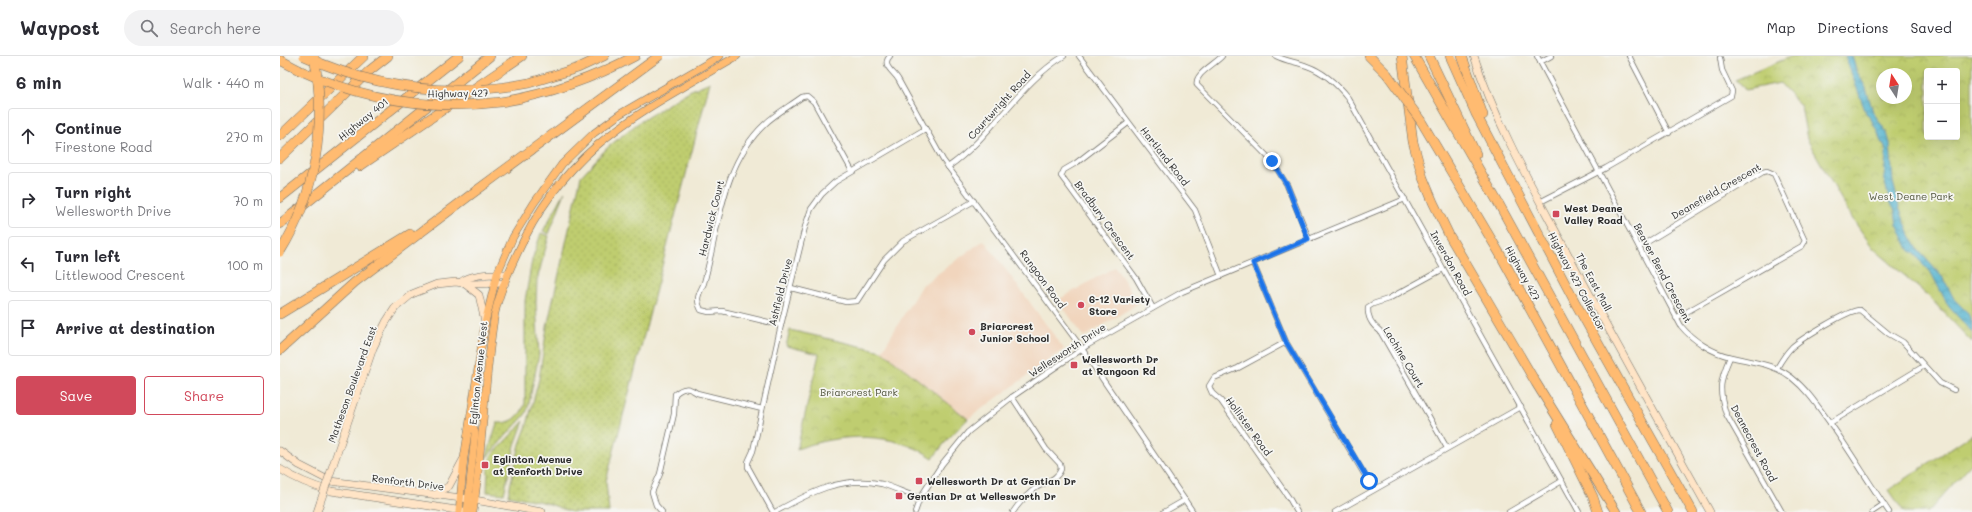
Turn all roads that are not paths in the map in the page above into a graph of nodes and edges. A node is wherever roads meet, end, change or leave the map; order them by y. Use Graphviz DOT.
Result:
graph roads {
  1 [pos="304,56"];
  2 [pos="314,56"];
  3 [pos="364,56"];
  4 [pos="388,56"];
  5 [pos="459,56"];
  6 [pos="490,56"];
  7 [pos="522,56"];
  8 [pos="604,56"];
  9 [pos="635,56"];
  10 [pos="659,56"];
  11 [pos="720,56"];
  12 [pos="737,56"];
  13 [pos="890,56"];
  14 [pos="1064,56"];
  15 [pos="1079,56"];
  16 [pos="1222,56"];
  17 [pos="1276,56"];
  18 [pos="1369,56"];
  19 [pos="1374,56"];
  20 [pos="1402,56"];
  21 [pos="1414,56"];
  22 [pos="1429,56"];
  23 [pos="1450,56"];
  24 [pos="1462,56"];
  25 [pos="1474,56"];
  26 [pos="1537,56"];
  27 [pos="1551,56"];
  28 [pos="1629,56"];
  29 [pos="1720,58"];
  30 [pos="280,60"];
  31 [pos="1540,62"];
  32 [pos="1387,74"];
  33 [pos="1128,123"];
  34 [pos="925,129"];
  35 [pos="1669,133"];
  36 [pos="280,136"];
  37 [pos="280,158"];
  38 [pos="948,167"];
  39 [pos="1505,170"];
  40 [pos="852,171"];
  41 [pos="1598,171"];
  42 [pos="315,195"];
  43 [pos="468,196"];
  44 [pos="280,198"];
  45 [pos="1405,199"];
  46 [pos="974,201"];
  47 [pos="1540,202"];
  48 [pos="1500,206"];
  49 [pos="280,224"];
  50 [pos="1308,239"];
  51 [pos="1639,247"];
  52 [pos="280,252"];
  53 [pos="1253,263"];
  54 [pos="1443,269"];
  55 [pos="497,274"];
  56 [pos="507,274"];
  57 [pos="1221,276"];
  58 [pos="461,282"];
  59 [pos="495,283"];
  60 [pos="504,284"];
  61 [pos="791,288"];
  62 [pos="1153,308"];
  63 [pos="280,314"];
  64 [pos="1676,318"];
  65 [pos="486,323"];
  66 [pos="781,325"];
  67 [pos="1286,342"];
  68 [pos="1083,349"];
  69 [pos="280,350"];
  70 [pos="1730,357"];
  71 [pos="1924,366"];
  72 [pos="1776,368"];
  73 [pos="1536,383"];
  74 [pos="1954,390"];
  75 [pos="1012,397"];
  76 [pos="1521,407"];
  77 [pos="762,409"];
  78 [pos="1830,423"];
  79 [pos="472,429"];
  80 [pos="1447,448"];
  81 [pos="280,451"];
  82 [pos="464,458"];
  83 [pos="280,469"];
  84 [pos="1562,481"];
  85 [pos="1373,489"];
  86 [pos="435,495"];
  87 [pos="920,498"];
  88 [pos="468,499"];
  89 [pos="1185,500"];
  90 [pos="1884,504"];
  91 [pos="459,511"];
  92 [pos="317,512"];
  93 [pos="467,512"];
  94 [pos="473,512"];
  95 [pos="542,512"];
  96 [pos="662,512"];
  97 [pos="774,512"];
  98 [pos="914,512"];
  99 [pos="1013,512"];
  100 [pos="1164,512"];
  101 [pos="1194,512"];
  102 [pos="1297,512"];
  103 [pos="1335,512"];
  104 [pos="1509,512"];
  105 [pos="1579,512"];
  106 [pos="1598,512"];
  107 [pos="1616,512"];
  108 [pos="1641,512"];
  109 [pos="1668,512"];
  110 [pos="1693,512"];
  111 [pos="1710,512"];
  112 [pos="1782,512"];
  113 [pos="1872,512"];
  114 [pos="1889,512"];
  1 -- 8 [label="highway, bridge"];
  2 -- 52 [label="highway, bridge"];
  3 -- 36 [label="highway"];
  4 -- 37 [label="highway"];
  5 -- 44 [label="highway, Highway 401"];
  6 -- 42 [label="highway"];
  7 -- 42 [label="highway"];
  9 -- 30 [label="highway, Highway 427, bridge"];
  10 -- 43 [label="highway"];
  11 -- 55 [label="main road, Eglinton Avenue West"];
  12 -- 56 [label="main road, Eglinton Avenue West"];
  13 -- 34 [label="street, Rangoon Road"];
  14 -- 38 [label="street, Courtwright Road"];
  15 -- 33 [label="street, Hartland Road"];
  16 -- 50 [label="street"];
  17 -- 45 [label="street, Inverdon Road"];
  18 -- 32 [label="highway, Highway 427"];
  19 -- 32 [label="highway"];
  20 -- 73 [label="highway"];
  21 -- 48 [label="highway, Highway 427"];
  22 -- 48 [label="highway"];
  23 -- 39 [label="highway, Highway 427 Collector"];
  24 -- 39 [label="highway"];
  25 -- 47 [label="main road, The East Mall"];
  26 -- 31 [label="street, Beaver Bend Crescent"];
  27 -- 31 [label="street"];
  28 -- 35 [label="street"];
  29 -- 35 [label="street"];
  31 -- 41 [label="street, Beaver Bend Crescent"];
  32 -- 108 [label="highway, Highway 427, bridge"];
  33 -- 57 [label="street, Hartland Road"];
  33 -- 62 [label="street, Bradbury Crescent"];
  34 -- 38 [label="street, Rangoon Road"];
  34 -- 40 [label="street, Ashfield Drive"];
  35 -- 41 [label="street"];
  38 -- 46 [label="street, Rangoon Road"];
  39 -- 110 [label="highway, Highway 427 Collector"];
  40 -- 61 [label="street, Ashfield Drive"];
  40 -- 66 [label="street, Hardwick Court"];
  41 -- 47 [label="street"];
  41 -- 51 [label="street, Beaver Bend Crescent"];
  42 -- 49 [label="highway"];
  43 -- 63 [label="highway"];
  43 -- 69 [label="highway"];
  45 -- 50 [label="street, Wellesworth Drive"];
  45 -- 54 [label="street, Inverdon Road"];
  46 -- 61 [label="street"];
  46 -- 68 [label="street, Rangoon Road"];
  47 -- 111 [label="main road, The East Mall"];
  48 -- 109 [label="highway, Highway 427"];
  50 -- 53 [label="street, Wellesworth Drive"];
  51 -- 64 [label="street, Beaver Bend Crescent"];
  51 -- 64 [label="street, Deanefield Crescent"];
  53 -- 57 [label="street, Wellesworth Drive"];
  53 -- 67 [label="street"];
  54 -- 76 [label="street, Inverdon Road"];
  54 -- 80 [label="street, Lachine Court"];
  55 -- 56 [label="main road"];
  55 -- 58 [label="main road"];
  55 -- 59 [label="main road, Eglinton Avenue West"];
  56 -- 60 [label="main road, Eglinton Avenue West"];
  57 -- 62 [label="street, Wellesworth Drive"];
  58 -- 59 [label="main road, Matheson Boulevard East"];
  58 -- 65 [label="main road"];
  58 -- 92 [label="main road, Matheson Boulevard East, bridge"];
  59 -- 60 [label="main road, Matheson Boulevard East"];
  59 -- 65 [label="main road, Eglinton Avenue West"];
  60 -- 88 [label="main road, Eglinton Avenue West"];
  61 -- 66 [label="street, Ashfield Drive"];
  62 -- 68 [label="street, Wellesworth Drive"];
  64 -- 70 [label="street, Beaver Bend Crescent"];
  65 -- 79 [label="main road, Eglinton Avenue West"];
  66 -- 77 [label="street, Ashfield Drive"];
  67 -- 85 [label="street"];
  67 -- 102 [label="street, Hollister Road"];
  68 -- 75 [label="street, Wellesworth Drive"];
  68 -- 89 [label="street, Rangoon Road"];
  70 -- 72 [label="street, Beaver Bend Crescent"];
  70 -- 112 [label="street, Deanecrest Road"];
  71 -- 72 [label="street"];
  71 -- 74 [label="street"];
  71 -- 78 [label="street"];
  72 -- 78 [label="street, Beaver Bend Crescent"];
  73 -- 106 [label="highway"];
  73 -- 107 [label="highway"];
  75 -- 87 [label="street, Wellesworth Drive"];
  75 -- 99 [label="street"];
  76 -- 80 [label="street"];
  76 -- 84 [label="street, Inverdon Road"];
  77 -- 96 [label="street"];
  77 -- 97 [label="street, Ashfield Drive"];
  78 -- 90 [label="street, Beaver Bend Crescent"];
  79 -- 82 [label="main road, Eglinton Avenue West"];
  79 -- 88 [label="main road, Eglinton Avenue West"];
  80 -- 85 [label="street"];
  81 -- 86 [label="main road, Renforth Drive"];
  82 -- 86 [label="main road"];
  82 -- 88 [label="main road, Eglinton Avenue West"];
  83 -- 91 [label="main road, Renforth Drive"];
  84 -- 104 [label="street"];
  84 -- 105 [label="street, Inverdon Road"];
  85 -- 103 [label="street"];
  86 -- 88 [label="main road, Renforth Drive"];
  87 -- 97 [label="street"];
  87 -- 98 [label="street, Wellesworth Drive"];
  88 -- 91 [label="main road, Eglinton Avenue West"];
  88 -- 93 [label="main road, Eglinton Avenue West"];
  88 -- 94 [label="main road, Eglinton Avenue West"];
  88 -- 95 [label="main road, Renforth Drive"];
  89 -- 100 [label="street"];
  89 -- 101 [label="street, Rangoon Road"];
  90 -- 113 [label="street"];
  90 -- 114 [label="street, Beaver Bend Crescent"];
  91 -- 93 [label="main road, Renforth Drive"];
}
